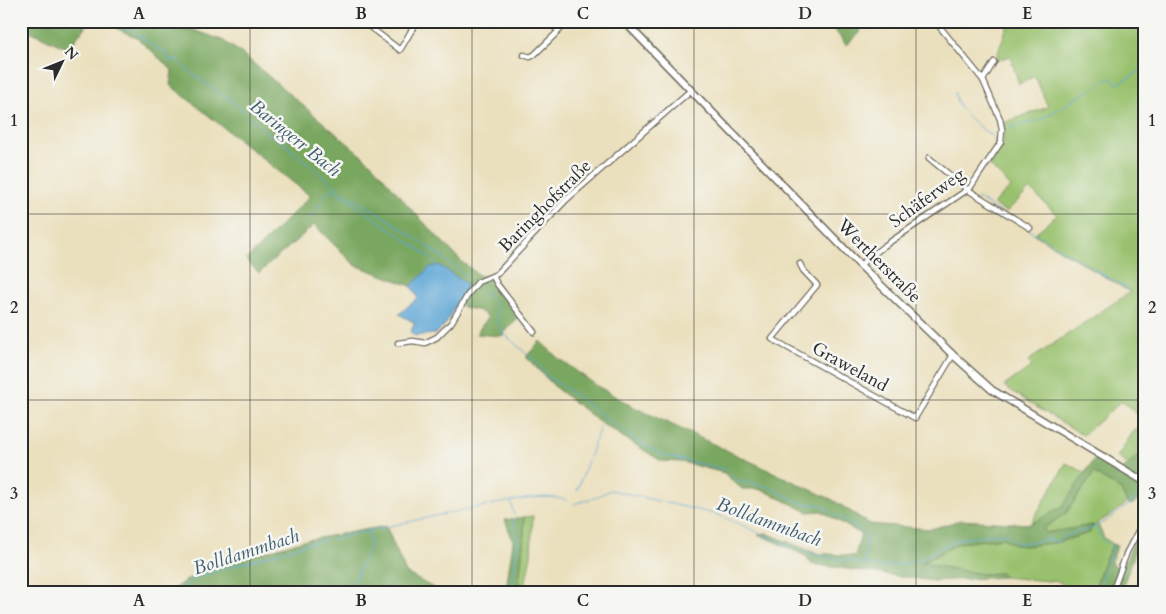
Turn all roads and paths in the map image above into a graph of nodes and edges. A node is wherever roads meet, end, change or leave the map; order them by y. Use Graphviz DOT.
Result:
graph roads {
  1 [pos="362,21"];
  2 [pos="417,21"];
  3 [pos="543,21"];
  4 [pos="569,21"];
  5 [pos="624,21"];
  6 [pos="935,21"];
  7 [pos="559,30"];
  8 [pos="524,54"];
  9 [pos="994,62"];
  10 [pos="983,80"];
  11 [pos="690,91"];
  12 [pos="929,158"];
  13 [pos="968,190"];
  14 [pos="1030,228"];
  15 [pos="800,264"];
  16 [pos="860,265"];
  17 [pos="493,276"];
  18 [pos="534,332"];
  19 [pos="398,343"];
  20 [pos="953,355"];
  21 [pos="1145,482"];
  22 [pos="1145,518"];
  23 [pos="1112,593"];
  1 -- 2 [label="street"];
  3 -- 7 [label="street"];
  4 -- 7 [label="street"];
  5 -- 11 [label="main road, Wertherstraße"];
  6 -- 10 [label="street"];
  7 -- 8 [label="street"];
  9 -- 10 [label="street"];
  10 -- 13 [label="street, Schäferweg"];
  11 -- 16 [label="main road, Wertherstraße"];
  11 -- 17 [label="street, Baringhofstraße"];
  12 -- 13 [label="street"];
  13 -- 14 [label="street"];
  13 -- 16 [label="street, Schäferweg"];
  15 -- 20 [label="street, Graweland"];
  16 -- 20 [label="main road, Wertherstraße"];
  17 -- 18 [label="street"];
  17 -- 19 [label="street, Baringhofstraße"];
  20 -- 21 [label="main road, Wertherstraße"];
  22 -- 23 [label="street"];
}
